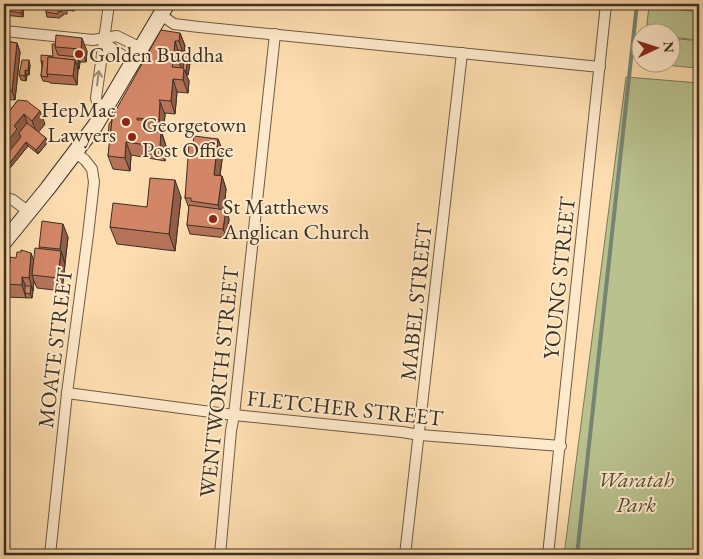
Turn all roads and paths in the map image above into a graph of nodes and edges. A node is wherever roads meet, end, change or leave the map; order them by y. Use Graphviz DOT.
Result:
graph roads {
  1 [pos="109,4"];
  2 [pos="606,4"];
  3 [pos="164,9"];
  4 [pos="4,31"];
  5 [pos="275,34"];
  6 [pos="103,39"];
  7 [pos="141,48"];
  8 [pos="462,52"];
  9 [pos="132,62"];
  10 [pos="600,66"];
  11 [pos="101,116"];
  12 [pos="75,152"];
  13 [pos="4,196"];
  14 [pos="29,212"];
  15 [pos="4,242"];
  16 [pos="67,393"];
  17 [pos="234,415"];
  18 [pos="420,435"];
  19 [pos="561,446"];
  20 [pos="50,555"];
  21 [pos="220,555"];
  22 [pos="405,555"];
  23 [pos="548,555"];
  1 -- 6 [label="street"];
  2 -- 10 [label="street, YOUNG STREET"];
  3 -- 5 [label="street"];
  3 -- 7 [label="street"];
  4 -- 6 [label="street"];
  5 -- 8 [label="street"];
  5 -- 17 [label="street, WENTWORTH STREET"];
  6 -- 7 [label="street"];
  6 -- 9 [label="street"];
  11 -- 6 [label="street, one-way"];
  7 -- 9 [label="street"];
  8 -- 10 [label="street"];
  8 -- 18 [label="street, MABEL STREET"];
  9 -- 11 [label="street"];
  10 -- 19 [label="street, YOUNG STREET"];
  11 -- 12 [label="street"];
  12 -- 14 [label="street"];
  12 -- 16 [label="street, MOATE STREET"];
  13 -- 14 [label="street"];
  14 -- 15 [label="street"];
  16 -- 17 [label="street, FLETCHER STREET"];
  16 -- 20 [label="street, MOATE STREET"];
  17 -- 18 [label="street, FLETCHER STREET"];
  17 -- 21 [label="street, WENTWORTH STREET"];
  18 -- 19 [label="street, FLETCHER STREET"];
  18 -- 22 [label="street, MABEL STREET"];
  19 -- 23 [label="street, YOUNG STREET"];
}
